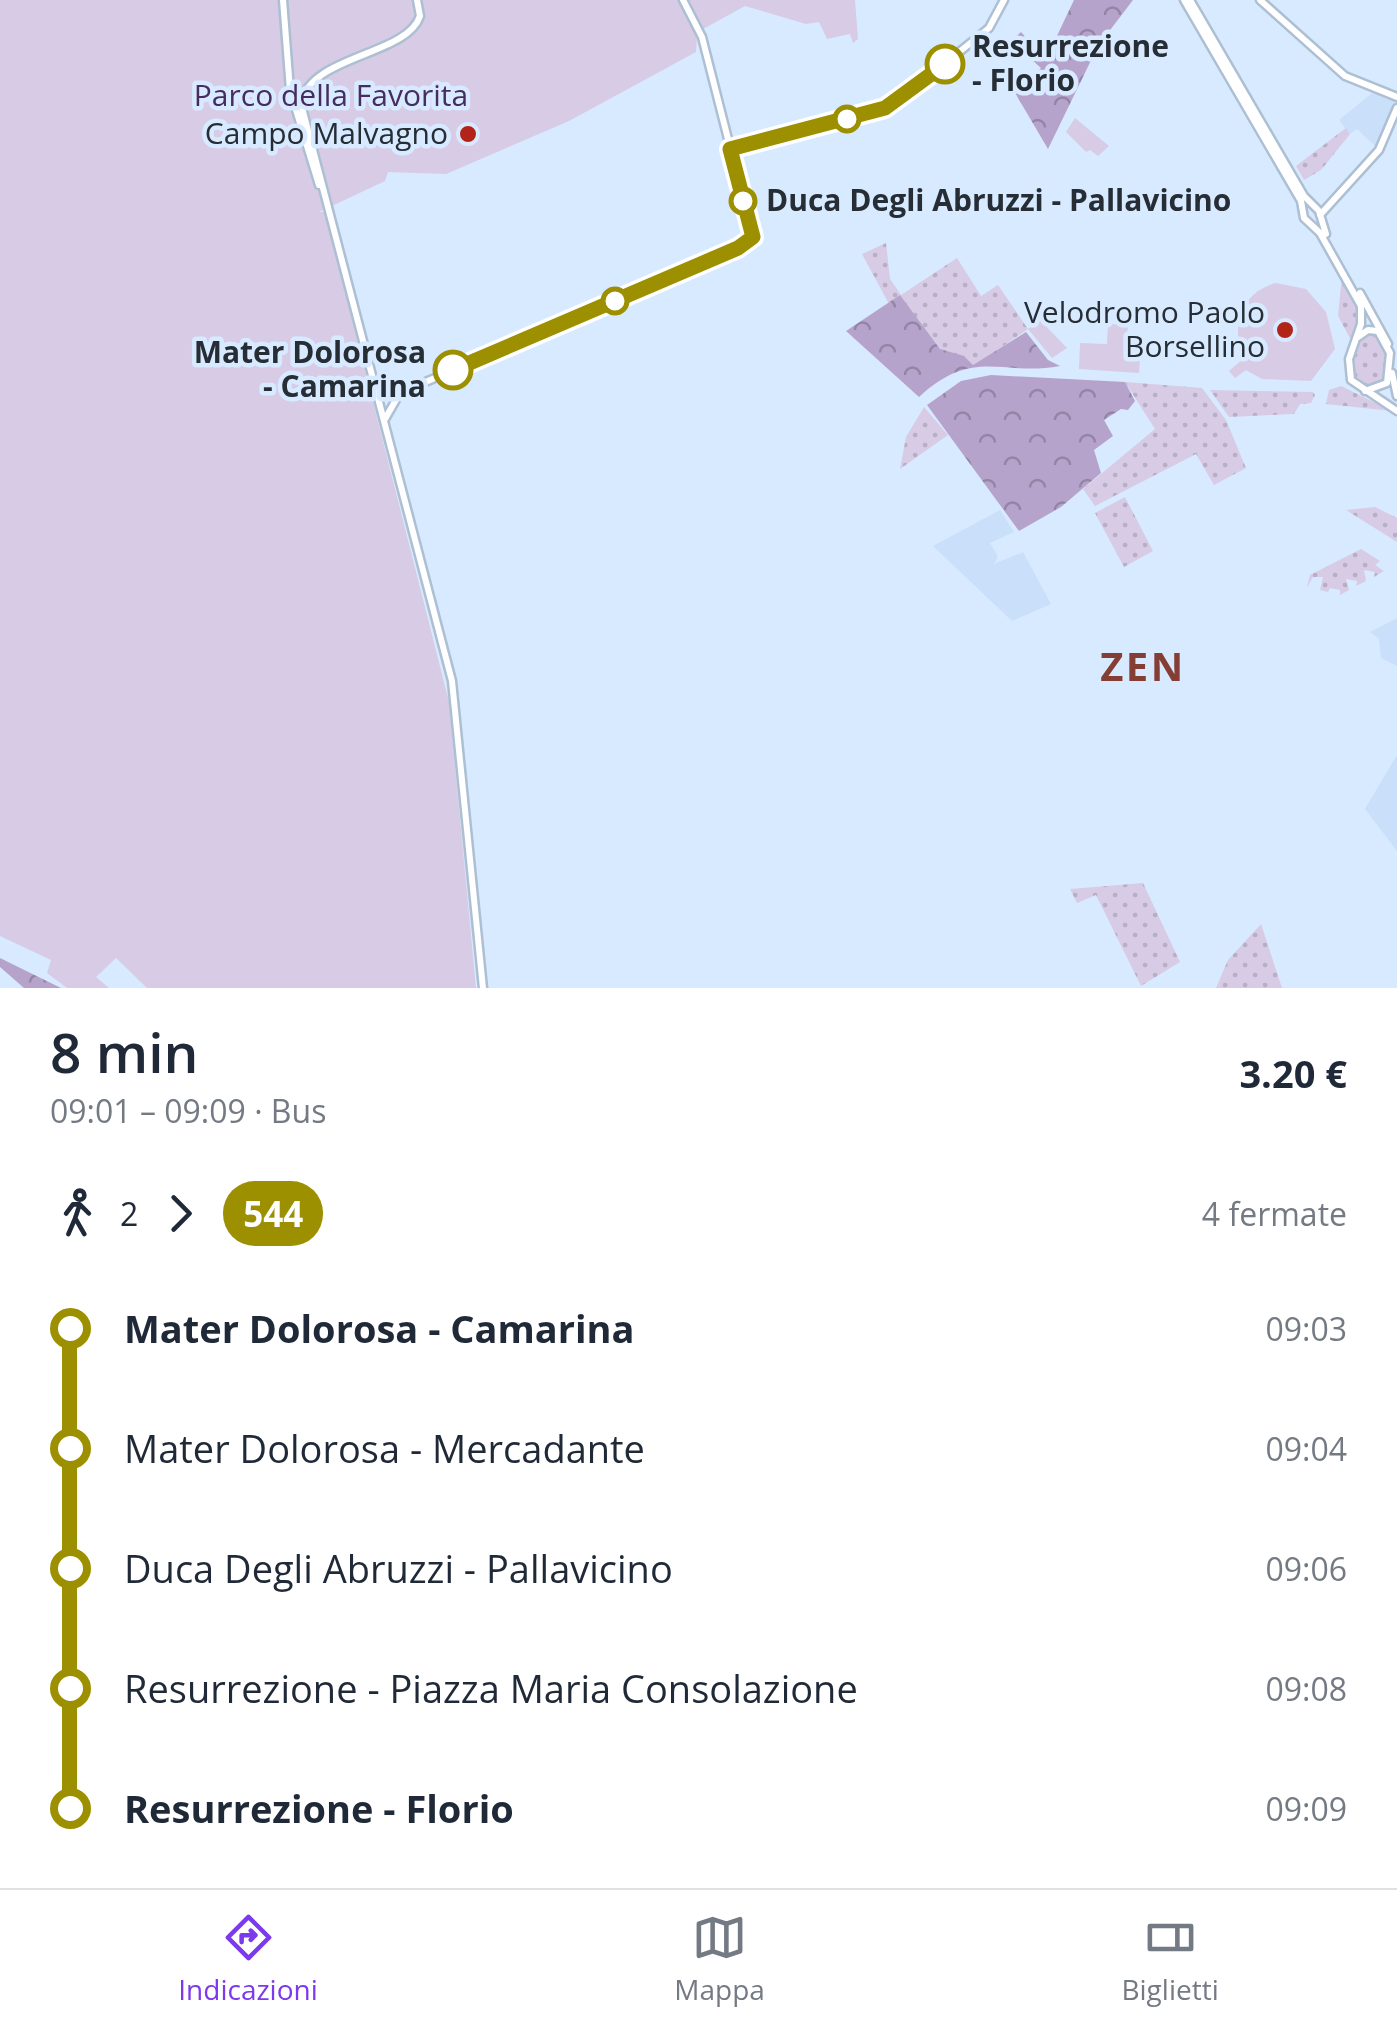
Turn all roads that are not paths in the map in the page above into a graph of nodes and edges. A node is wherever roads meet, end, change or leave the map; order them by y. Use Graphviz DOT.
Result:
graph roads {
  1 [pos="283,0"];
  2 [pos="417,0"];
  3 [pos="683,0"];
  4 [pos="1004,0"];
  5 [pos="1187,0"];
  6 [pos="1260,0"];
  7 [pos="290,88"];
  8 [pos="306,90"];
  9 [pos="1397,98"];
  10 [pos="1397,108"];
  11 [pos="730,149"];
  12 [pos="1332,199"];
  13 [pos="1314,206"];
  14 [pos="1304,211"];
  15 [pos="1319,216"];
  16 [pos="1309,222"];
  17 [pos="1358,337"];
  18 [pos="1388,344"];
  19 [pos="1391,364"];
  20 [pos="1364,391"];
  21 [pos="1397,396"];
  22 [pos="1397,411"];
  23 [pos="382,421"];
  24 [pos="481,988"];
  1 -- 7 [label="street"];
  2 -- 8 [label="street"];
  3 -- 11 [label="street"];
  4 -- 11 [label="street"];
  5 -- 13 [label="street"];
  5 -- 14 [label="street"];
  6 -- 9 [label="street"];
  7 -- 8 [label="street"];
  7 -- 23 [label="street"];
  8 -- 23 [label="street"];
  10 -- 12 [label="street"];
  11 -- 23 [label="street"];
  12 -- 13 [label="street"];
  12 -- 15 [label="street"];
  13 -- 14 [label="street"];
  13 -- 15 [label="street"];
  14 -- 16 [label="street"];
  15 -- 16 [label="street"];
  15 -- 18 [label="street"];
  16 -- 17 [label="street"];
  17 -- 18 [label="street"];
  17 -- 20 [label="street"];
  18 -- 19 [label="street"];
  19 -- 20 [label="street"];
  19 -- 21 [label="street"];
  20 -- 22 [label="street"];
  23 -- 24 [label="street"];
}
